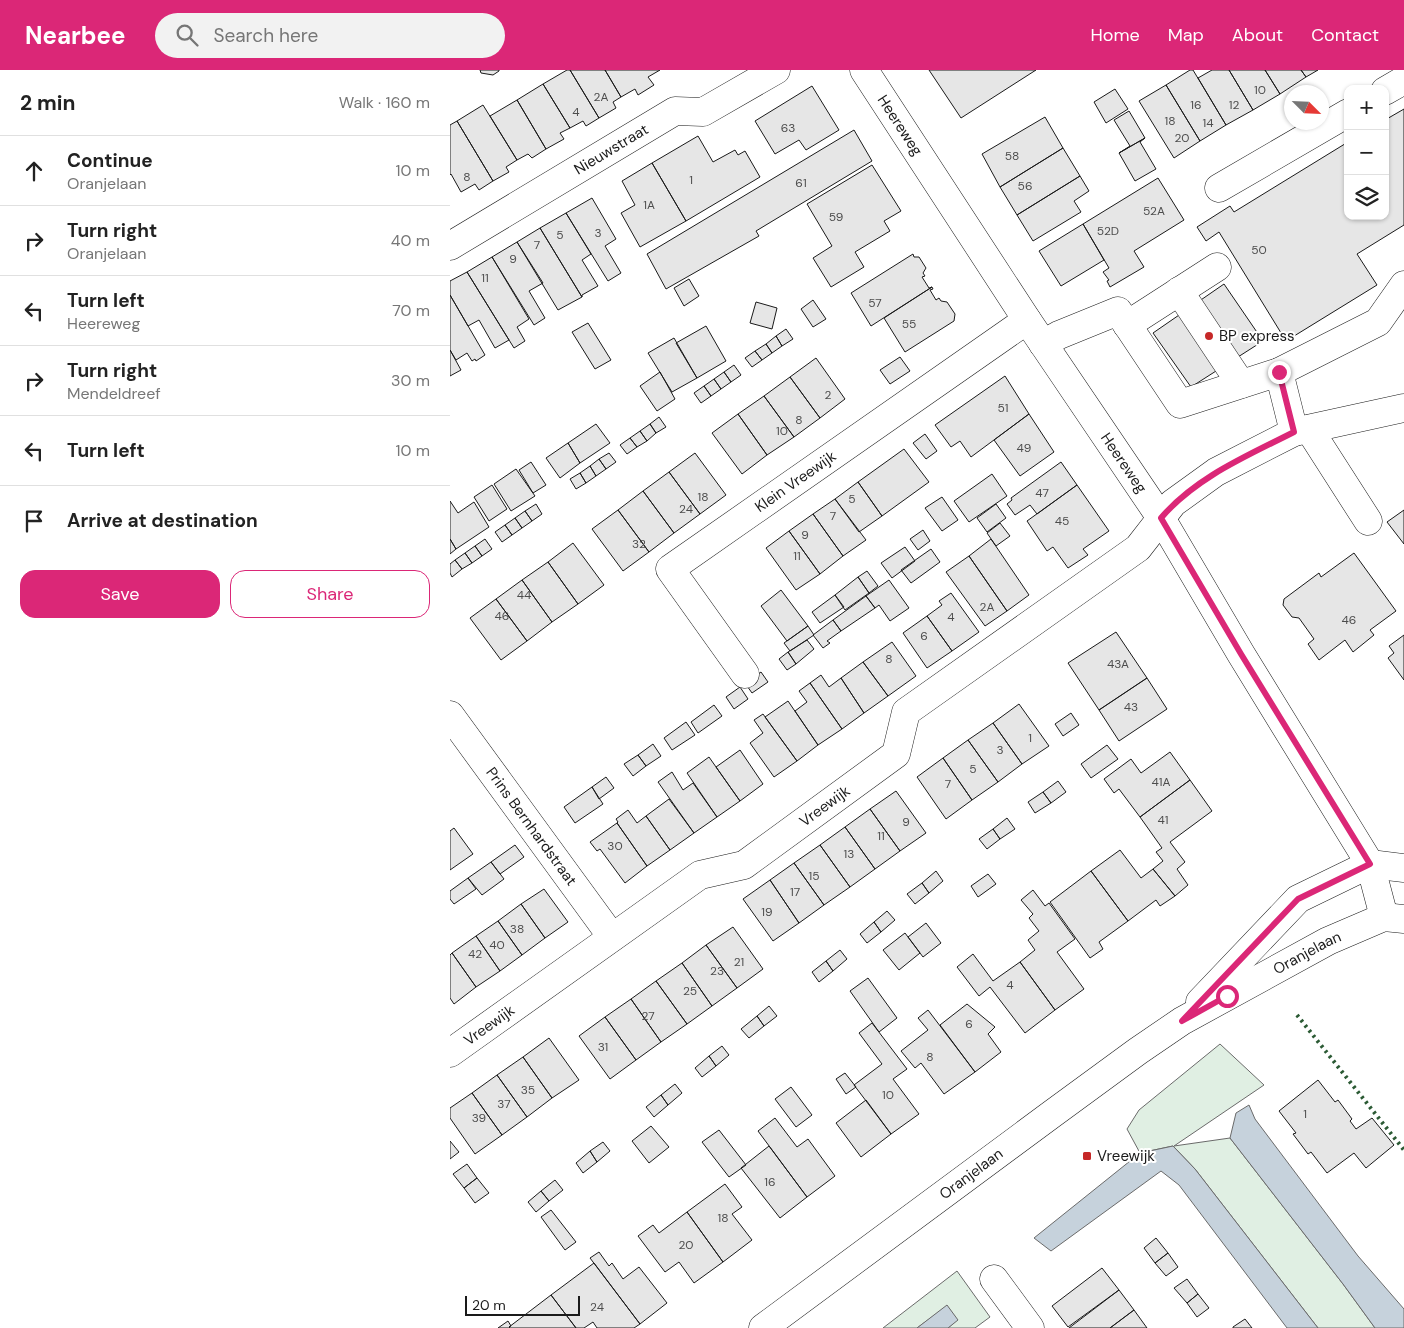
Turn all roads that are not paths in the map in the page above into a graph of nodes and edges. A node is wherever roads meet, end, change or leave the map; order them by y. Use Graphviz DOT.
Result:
graph roads {
  1 [pos="776,70"];
  2 [pos="864,70"];
  3 [pos="1404,80"];
  4 [pos="1389,89"];
  5 [pos="1344,115"];
  6 [pos="1219,188"];
  7 [pos="450,246"];
  8 [pos="1217,267"];
  9 [pos="1404,285"];
  10 [pos="1179,291"];
  11 [pos="1027,320"];
  12 [pos="1391,324"];
  13 [pos="1127,325"];
  14 [pos="1043,344"];
  15 [pos="1279,372"];
  16 [pos="1241,384"];
  17 [pos="1404,408"];
  18 [pos="1301,431"];
  19 [pos="1161,518"];
  20 [pos="1368,521"];
  21 [pos="745,674"];
  22 [pos="450,715"];
  23 [pos="1370,864"];
  24 [pos="1404,868"];
  25 [pos="1394,918"];
  26 [pos="612,938"];
  27 [pos="1182,1021"];
  28 [pos="450,1053"];
  29 [pos="994,1279"];
  30 [pos="763,1328"];
  31 [pos="1030,1328"];
  1 -- 7 [label="street, Nieuwstraat"];
  2 -- 11 [label="street, Heereweg"];
  3 -- 4 [label="street"];
  5 -- 6 [label="street"];
  8 -- 10 [label="street"];
  9 -- 12 [label="street"];
  10 -- 13 [label="street"];
  10 -- 16 [label="street"];
  11 -- 14 [label="street, Heereweg"];
  11 -- 21 [label="street, Klein Vreewijk"];
  12 -- 15 [label="street"];
  13 -- 14 [label="street"];
  13 -- 16 [label="street"];
  14 -- 19 [label="street, Heereweg"];
  15 -- 16 [label="street"];
  15 -- 18 [label="street"];
  17 -- 18 [label="street, Vreewijk"];
  18 -- 19 [label="street, Vreewijk"];
  18 -- 20 [label="street"];
  19 -- 23 [label="street, Heereweg"];
  19 -- 26 [label="street, Vreewijk"];
  22 -- 26 [label="street, Prins Bernhardstraat"];
  23 -- 24 [label="street"];
  23 -- 25 [label="street, Heereweg"];
  23 -- 27 [label="street, Oranjelaan"];
  25 -- 27 [label="street, Oranjelaan"];
  26 -- 28 [label="street, Vreewijk"];
  27 -- 30 [label="street, Oranjelaan"];
  29 -- 31 [label="street"];
}
